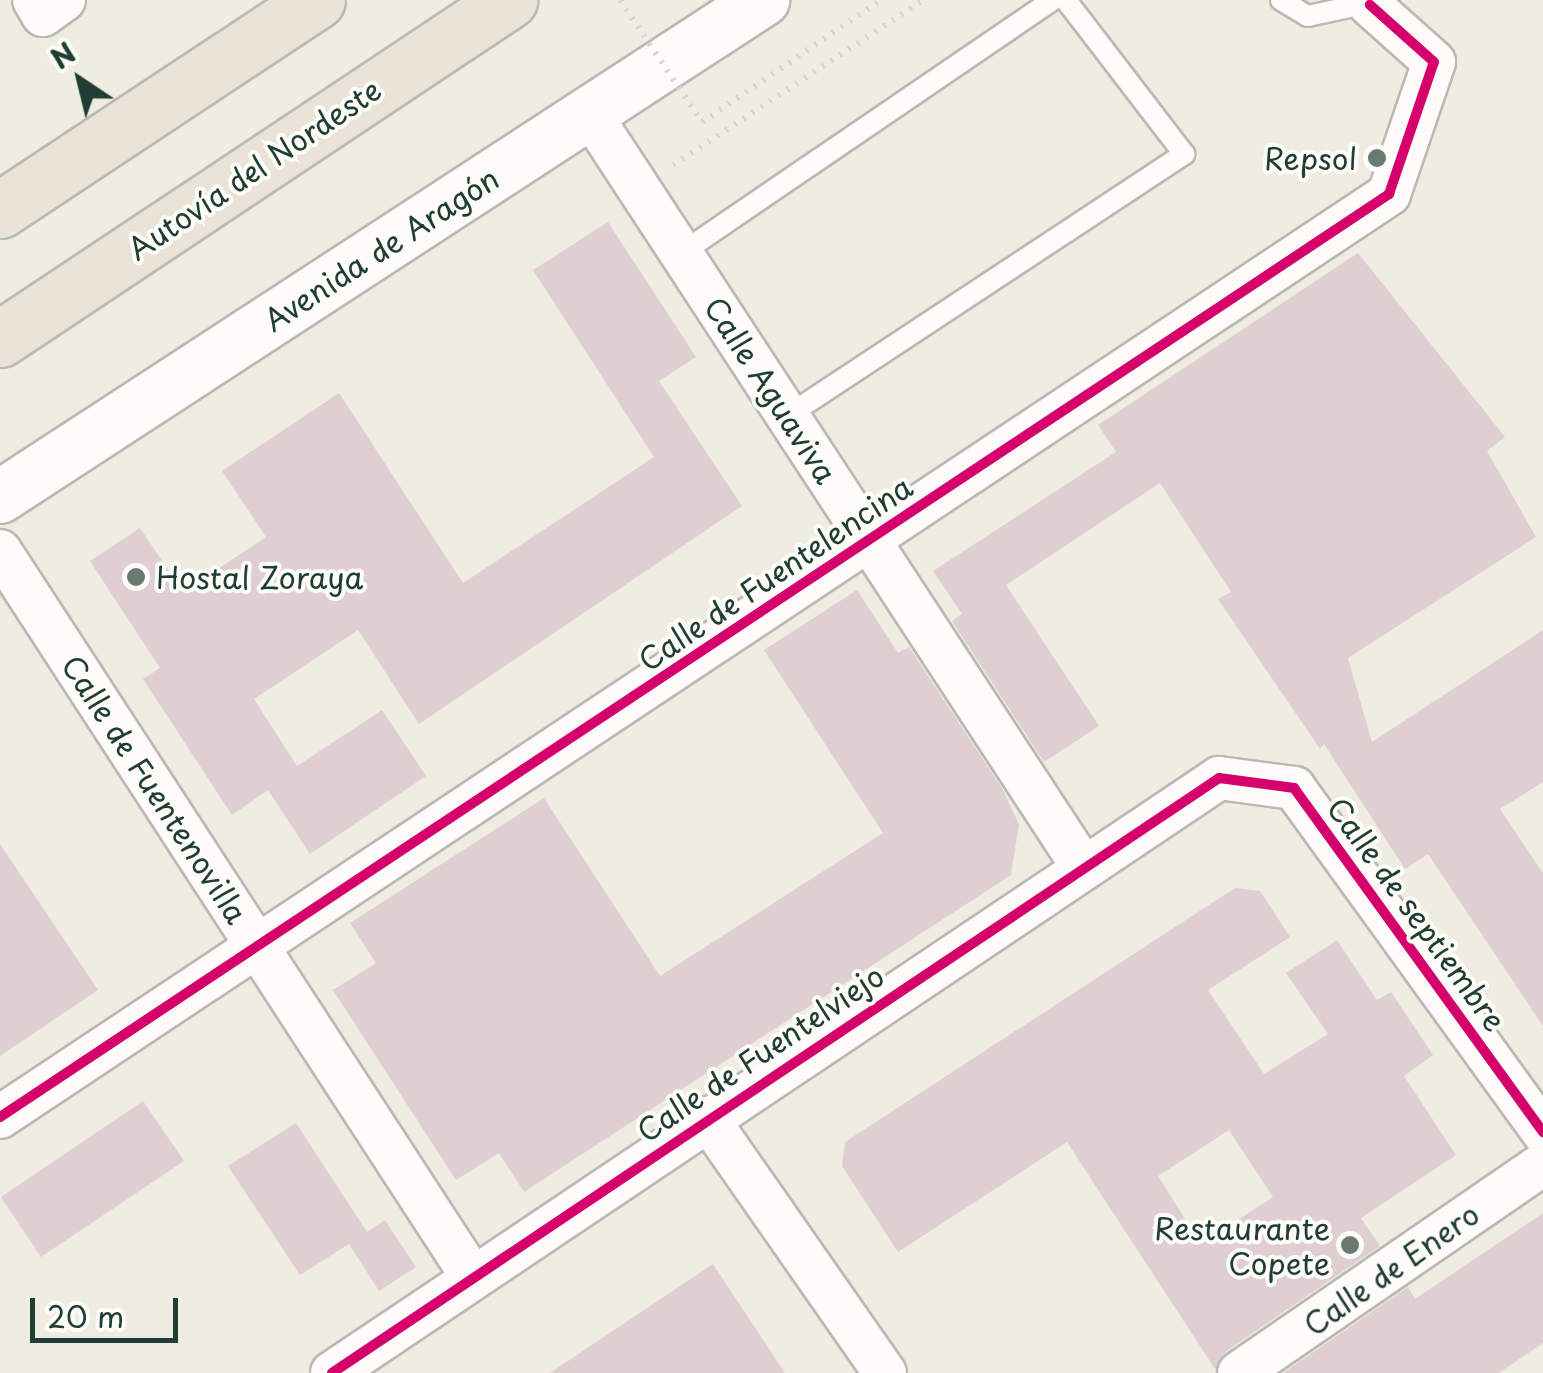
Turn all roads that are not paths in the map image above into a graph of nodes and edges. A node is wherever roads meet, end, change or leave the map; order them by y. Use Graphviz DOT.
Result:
graph roads {
  1 [pos="317,0"];
  2 [pos="509,0"];
  3 [pos="762,0"];
  4 [pos="1052,0"];
  5 [pos="1066,0"];
  6 [pos="1281,0"];
  7 [pos="1372,2"];
  8 [pos="590,114"];
  9 [pos="0,210"];
  10 [pos="680,254"];
  11 [pos="0,339"];
  12 [pos="787,416"];
  13 [pos="0,497"];
  14 [pos="869,540"];
  15 [pos="0,551"];
  16 [pos="1219,778"];
  17 [pos="1083,867"];
  18 [pos="259,949"];
  19 [pos="0,1116"];
  20 [pos="707,1118"];
  21 [pos="1543,1132"];
  22 [pos="1543,1164"];
  23 [pos="473,1278"];
  24 [pos="332,1373"];
  25 [pos="885,1373"];
  26 [pos="1239,1373"];
  1 -- 9 [label="highway"];
  2 -- 11 [label="highway, Autovía del Nordeste"];
  3 -- 8 [label="street, Avenida de Aragón"];
  4 -- 10 [label="lane"];
  5 -- 12 [label="lane"];
  6 -- 7 [label="lane"];
  7 -- 14 [label="street, Calle de Fuentelencina"];
  8 -- 10 [label="street, Calle Aguaviva"];
  8 -- 13 [label="street, Avenida de Aragón"];
  10 -- 12 [label="street, Calle Aguaviva"];
  12 -- 14 [label="street, Calle Aguaviva"];
  14 -- 17 [label="street, Calle Aguaviva"];
  14 -- 18 [label="street, Calle de Fuentelencina"];
  15 -- 18 [label="street, Calle de Fuentenovilla"];
  16 -- 17 [label="street, Calle de Fuentelviejo"];
  16 -- 21 [label="street, Calle de septiembre"];
  17 -- 20 [label="street, Calle de Fuentelviejo"];
  18 -- 19 [label="street, Calle de Fuentelencina"];
  18 -- 23 [label="street, Calle de Fuentenovilla"];
  20 -- 23 [label="street, Calle de Fuentelviejo"];
  20 -- 25 [label="street"];
  22 -- 26 [label="street, Calle de Enero"];
  23 -- 24 [label="street, Calle de Fuentelviejo"];
}
